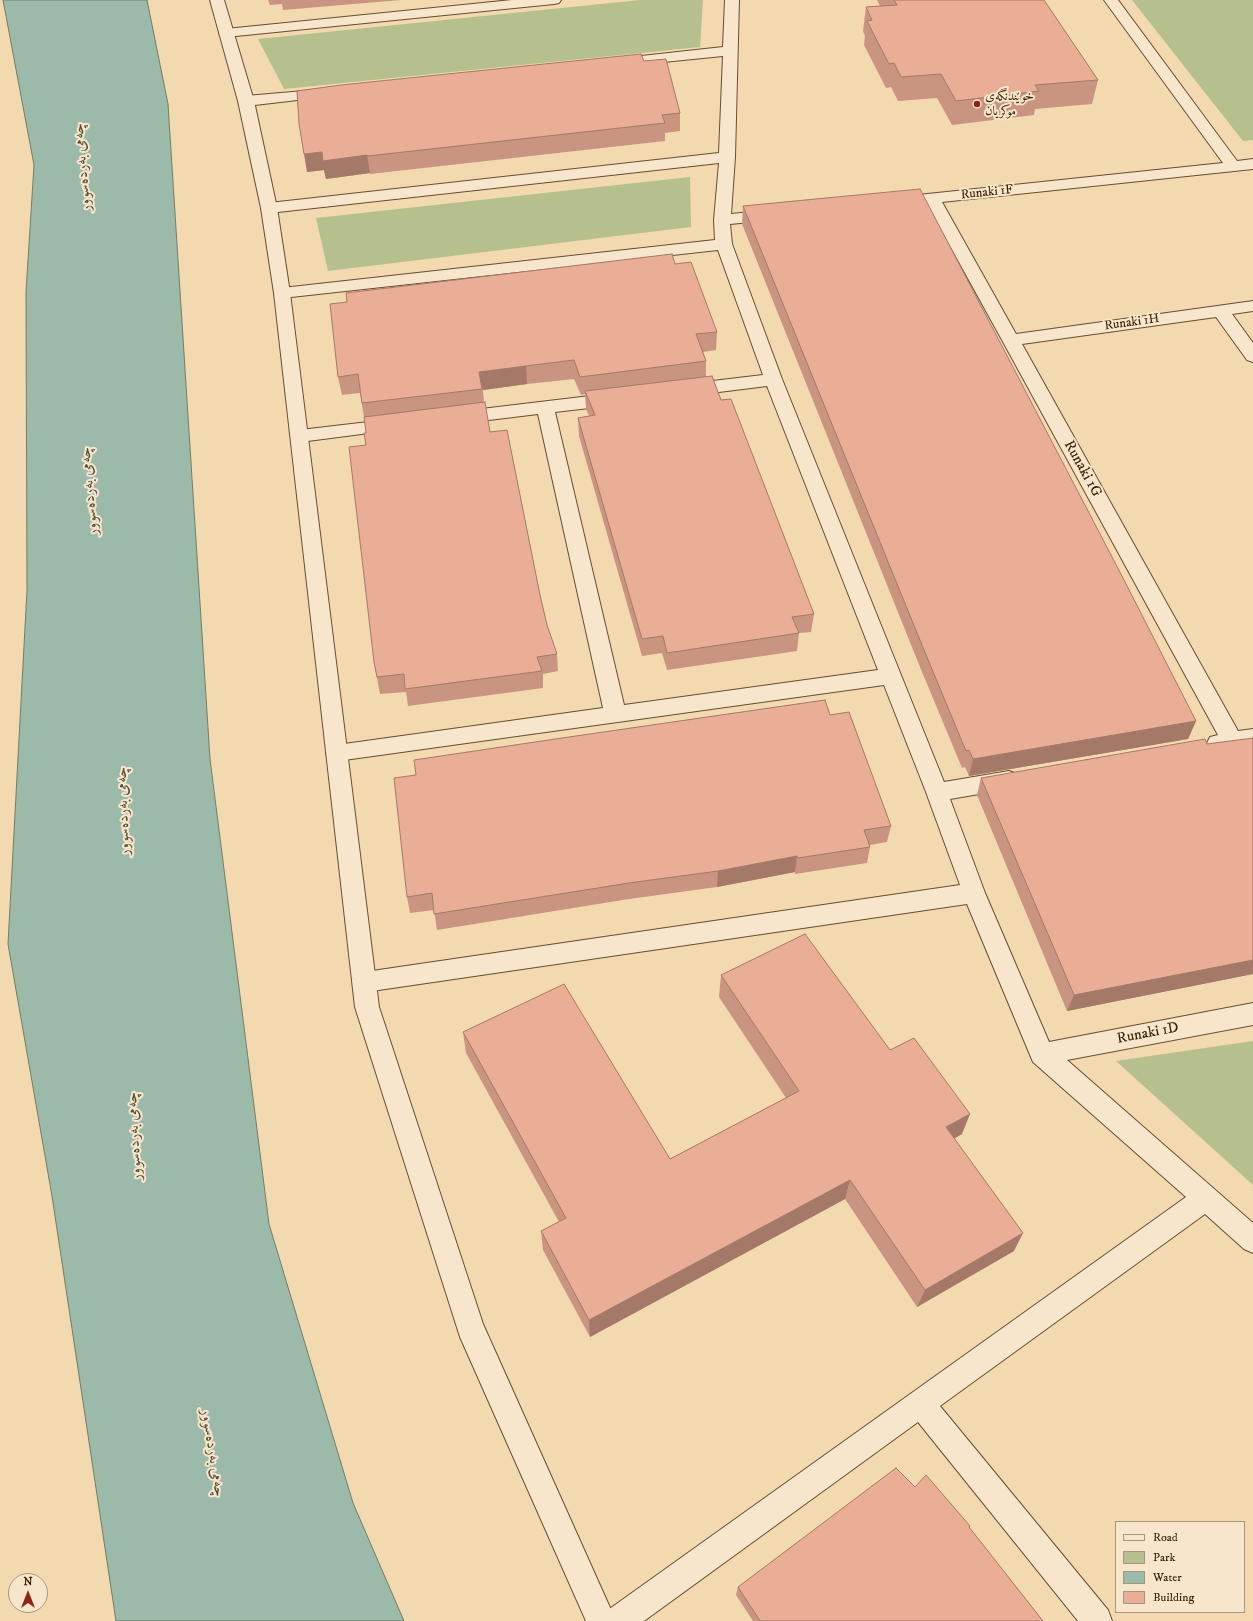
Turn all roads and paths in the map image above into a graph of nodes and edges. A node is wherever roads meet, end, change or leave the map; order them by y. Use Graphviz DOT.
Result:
graph roads {
  1 [pos="217,0"];
  2 [pos="554,0"];
  3 [pos="732,0"];
  4 [pos="1111,0"];
  5 [pos="226,33"];
  6 [pos="730,52"];
  7 [pos="603,65"];
  8 [pos="341,92"];
  9 [pos="246,101"];
  10 [pos="727,156"];
  11 [pos="1253,164"];
  12 [pos="1233,166"];
  13 [pos="932,199"];
  14 [pos="901,202"];
  15 [pos="269,208"];
  16 [pos="784,214"];
  17 [pos="722,220"];
  18 [pos="724,244"];
  19 [pos="282,293"];
  20 [pos="1253,306"];
  21 [pos="1221,311"];
  22 [pos="1011,340"];
  23 [pos="1253,356"];
  24 [pos="773,379"];
  25 [pos="671,392"];
  26 [pos="632,396"];
  27 [pos="545,407"];
  28 [pos="441,420"];
  29 [pos="410,423"];
  30 [pos="300,436"];
  31 [pos="890,676"];
  32 [pos="615,713"];
  33 [pos="1253,736"];
  34 [pos="1232,740"];
  35 [pos="1201,746"];
  36 [pos="337,753"];
  37 [pos="1030,776"];
  38 [pos="937,792"];
  39 [pos="974,893"];
  40 [pos="365,982"];
  41 [pos="1253,1014"];
  42 [pos="1042,1054"];
  43 [pos="1206,1198"];
  44 [pos="1253,1240"];
  45 [pos="920,1403"];
  46 [pos="602,1621"];
  47 [pos="619,1621"];
  48 [pos="1096,1621"];
  1 -- 5 [label="street"];
  2 -- 5 [label="street"];
  3 -- 6 [label="street"];
  4 -- 12 [label="street"];
  5 -- 9 [label="street"];
  6 -- 7 [label="street"];
  6 -- 10 [label="street"];
  8 -- 9 [label="street"];
  9 -- 15 [label="street"];
  10 -- 15 [label="street"];
  10 -- 17 [label="street"];
  11 -- 12 [label="street, Runaki 1F"];
  12 -- 13 [label="street, Runaki 1F"];
  13 -- 14 [label="street, Runaki 1F"];
  13 -- 22 [label="street, Runaki 1G"];
  15 -- 19 [label="street"];
  16 -- 17 [label="street"];
  17 -- 18 [label="street"];
  18 -- 19 [label="street"];
  18 -- 24 [label="street"];
  19 -- 30 [label="street"];
  20 -- 21 [label="street, Runaki 1H"];
  21 -- 22 [label="street, Runaki 1H"];
  21 -- 23 [label="street"];
  22 -- 34 [label="street, Runaki 1G"];
  24 -- 25 [label="street"];
  24 -- 31 [label="street"];
  26 -- 27 [label="street"];
  27 -- 28 [label="street"];
  27 -- 32 [label="street"];
  29 -- 30 [label="street"];
  30 -- 36 [label="street"];
  31 -- 32 [label="street"];
  31 -- 38 [label="street"];
  32 -- 36 [label="street"];
  33 -- 34 [label="street"];
  34 -- 35 [label="street"];
  36 -- 40 [label="street"];
  37 -- 38 [label="street"];
  38 -- 39 [label="street"];
  39 -- 40 [label="street"];
  39 -- 42 [label="street"];
  40 -- 46 [label="street"];
  41 -- 42 [label="street, Runaki 1D"];
  42 -- 43 [label="street"];
  43 -- 44 [label="street"];
  43 -- 45 [label="street"];
  45 -- 47 [label="street"];
  45 -- 48 [label="street"];
}
